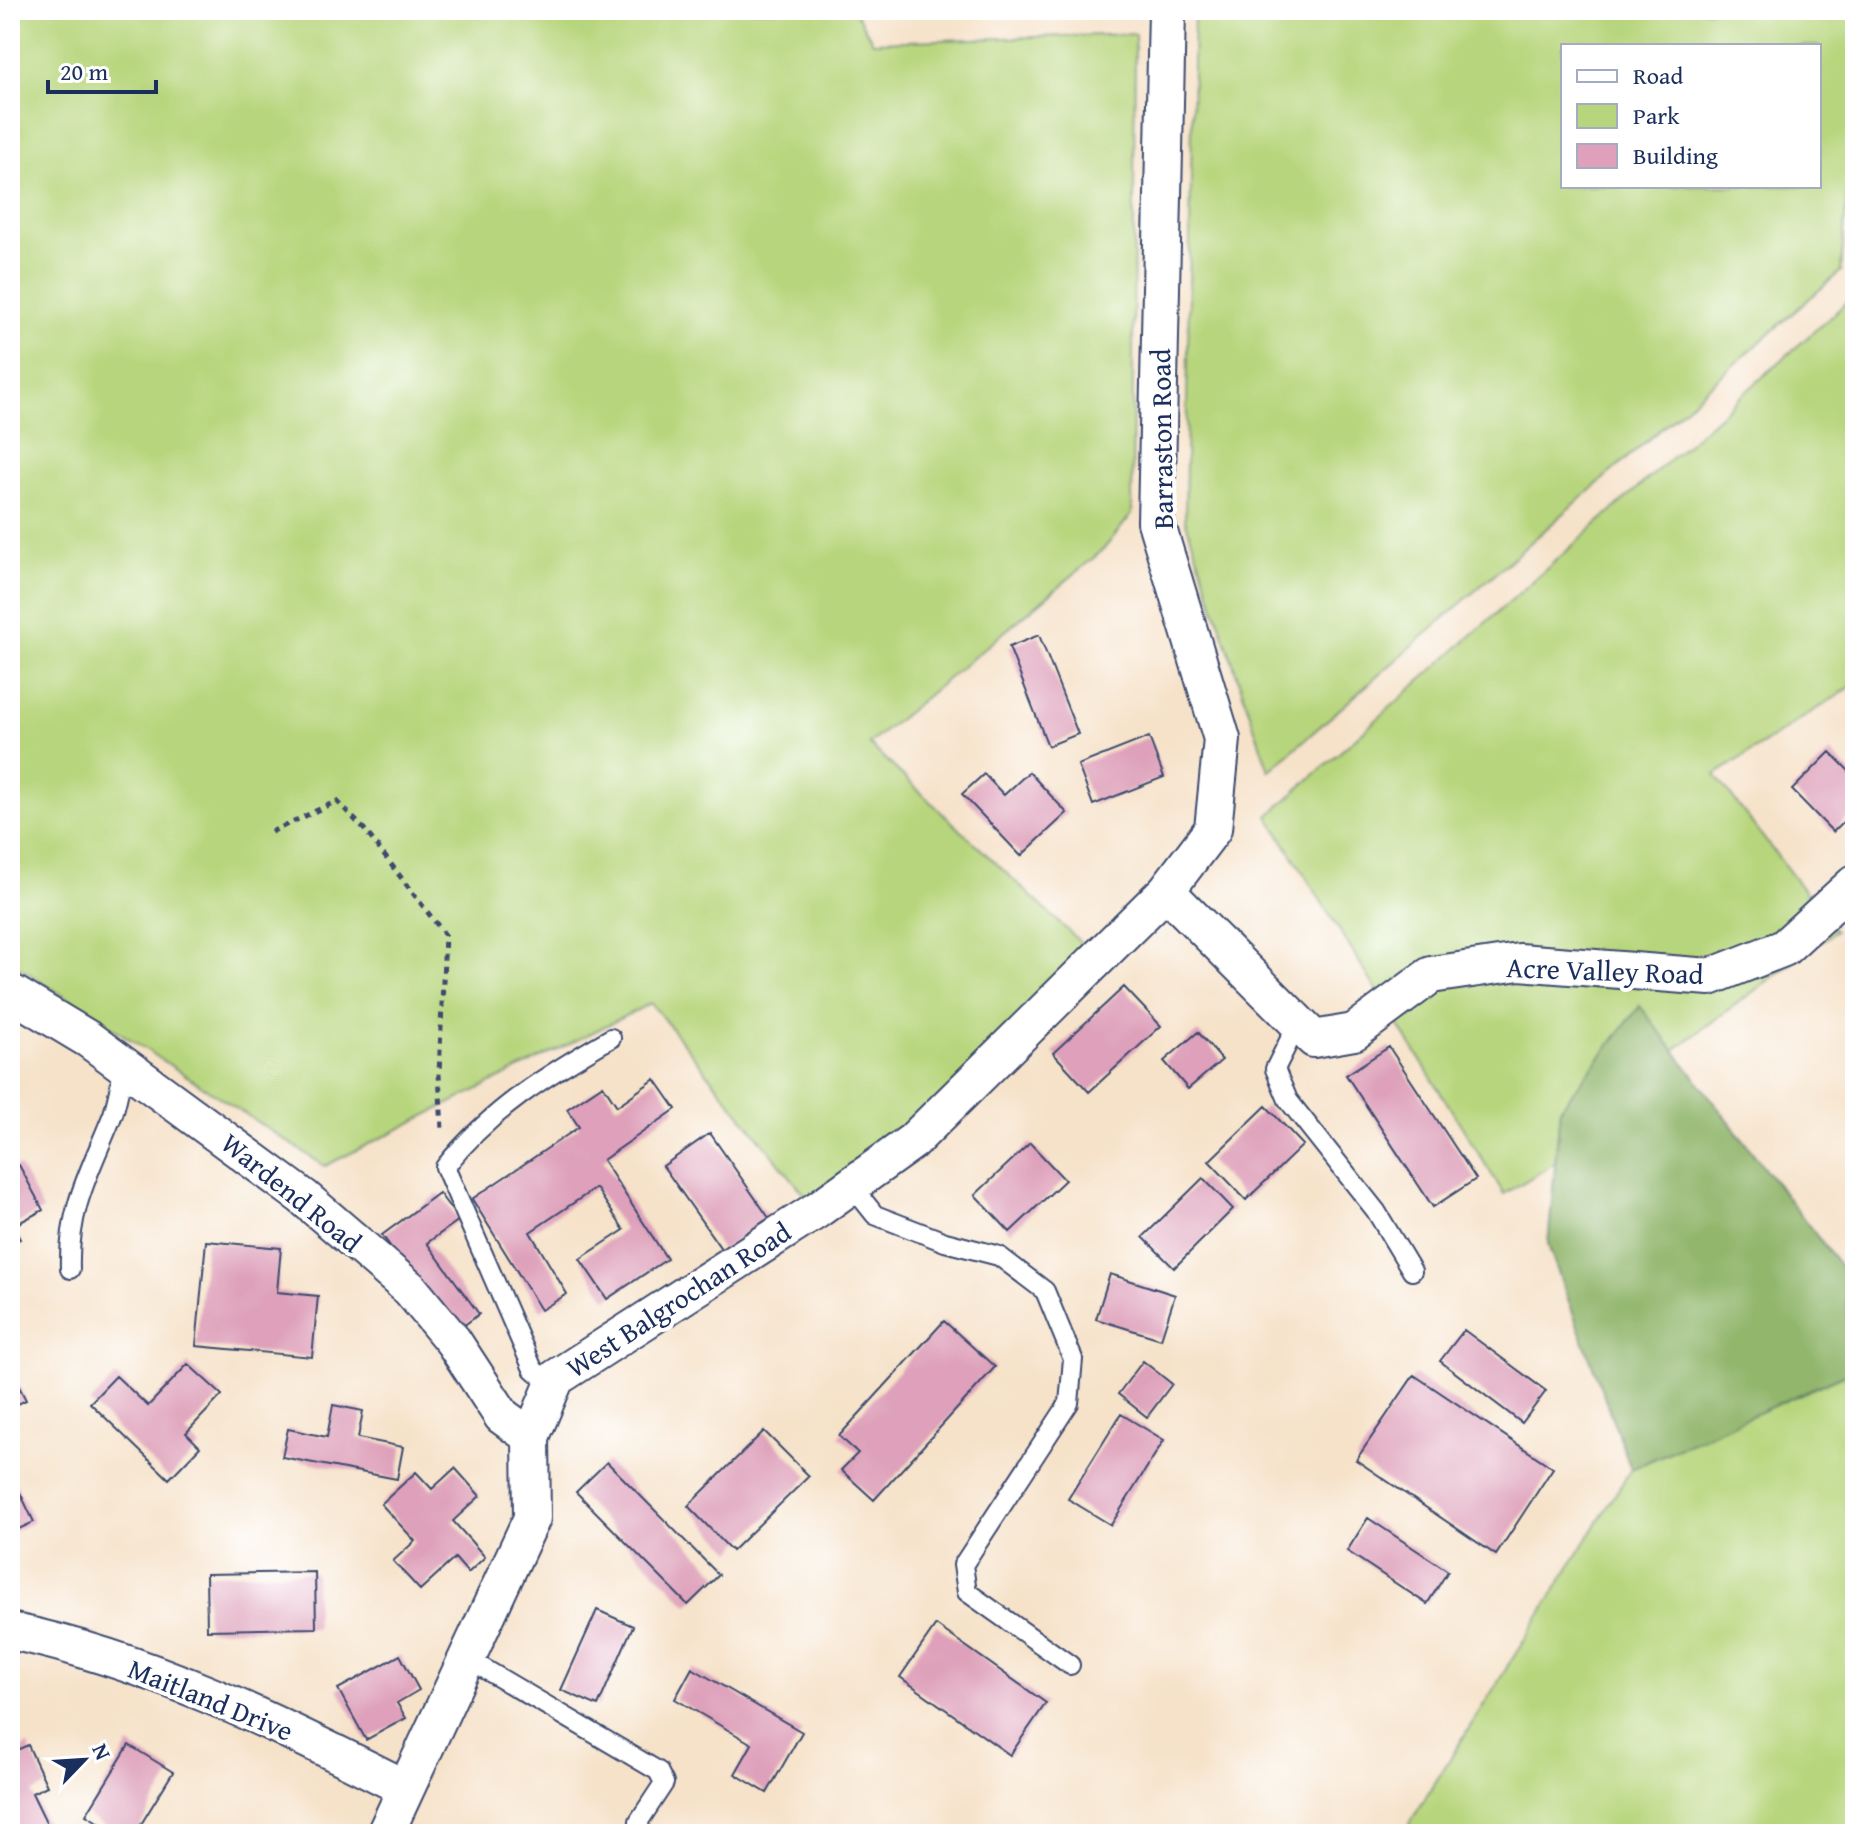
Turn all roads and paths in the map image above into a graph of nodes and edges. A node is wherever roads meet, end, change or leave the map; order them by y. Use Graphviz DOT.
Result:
graph roads {
  1 [pos="1167,10"];
  2 [pos="271,832"];
  3 [pos="1855,883"];
  4 [pos="1166,891"];
  5 [pos="10,992"];
  6 [pos="1298,1023"];
  7 [pos="611,1038"];
  8 [pos="124,1065"];
  9 [pos="445,1167"];
  10 [pos="851,1185"];
  11 [pos="70,1269"];
  12 [pos="1412,1271"];
  13 [pos="552,1386"];
  14 [pos="531,1437"];
  15 [pos="10,1631"];
  16 [pos="466,1658"];
  17 [pos="1070,1665"];
  18 [pos="405,1788"];
  19 [pos="385,1834"];
  20 [pos="640,1834"];
  1 -- 4 [label="street, Barraston Road"];
  2 -- 9 [label="path"];
  3 -- 6 [label="street, Acre Valley Road"];
  4 -- 6 [label="street, Acre Valley Road"];
  4 -- 10 [label="street, West Balgrochan Road"];
  5 -- 8 [label="street, Wardend Road"];
  6 -- 12 [label="lane"];
  7 -- 9 [label="lane"];
  8 -- 11 [label="lane"];
  8 -- 14 [label="street, Wardend Road"];
  9 -- 13 [label="lane"];
  10 -- 13 [label="street, West Balgrochan Road"];
  10 -- 17 [label="lane"];
  13 -- 14 [label="street, West Balgrochan Road"];
  14 -- 16 [label="street, West Balgrochan Road"];
  15 -- 18 [label="street, Maitland Drive"];
  16 -- 18 [label="street, West Balgrochan Road"];
  16 -- 20 [label="lane"];
  18 -- 19 [label="street, West Balgrochan Road"];
}
